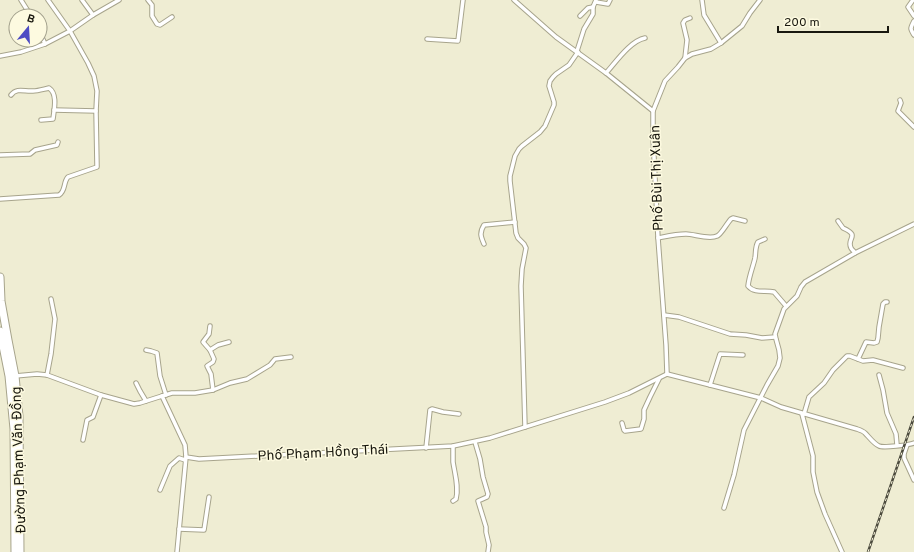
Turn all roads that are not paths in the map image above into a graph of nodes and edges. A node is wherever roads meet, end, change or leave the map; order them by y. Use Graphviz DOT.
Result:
graph roads {
  1 [pos="48,0"];
  2 [pos="82,0"];
  3 [pos="119,0"];
  4 [pos="148,0"];
  5 [pos="463,0"];
  6 [pos="514,0"];
  7 [pos="610,0"];
  8 [pos="702,0"];
  9 [pos="760,0"];
  10 [pos="913,0"];
  11 [pos="596,1"];
  12 [pos="593,7"];
  13 [pos="93,15"];
  14 [pos="580,16"];
  15 [pos="914,16"];
  16 [pos="172,17"];
  17 [pos="690,18"];
  18 [pos="914,21"];
  19 [pos="70,31"];
  20 [pos="914,35"];
  21 [pos="646,38"];
  22 [pos="428,39"];
  23 [pos="48,42"];
  24 [pos="721,43"];
  25 [pos="33,48"];
  26 [pos="577,52"];
  27 [pos="0,56"];
  28 [pos="685,58"];
  29 [pos="606,73"];
  30 [pos="11,95"];
  31 [pos="900,100"];
  32 [pos="54,110"];
  33 [pos="96,111"];
  34 [pos="653,111"];
  35 [pos="41,120"];
  36 [pos="914,127"];
  37 [pos="58,142"];
  38 [pos="0,155"];
  39 [pos="0,199"];
  40 [pos="745,221"];
  41 [pos="838,221"];
  42 [pos="515,222"];
  43 [pos="914,224"];
  44 [pos="658,238"];
  45 [pos="765,239"];
  46 [pos="484,244"];
  47 [pos="856,253"];
  48 [pos="0,278"];
  49 [pos="51,299"];
  50 [pos="887,302"];
  51 [pos="786,306"];
  52 [pos="664,316"];
  53 [pos="210,326"];
  54 [pos="0,331"];
  55 [pos="775,337"];
  56 [pos="229,342"];
  57 [pos="146,350"];
  58 [pos="210,350"];
  59 [pos="743,354"];
  60 [pos="291,357"];
  61 [pos="858,359"];
  62 [pos="9,361"];
  63 [pos="903,368"];
  64 [pos="667,374"];
  65 [pos="47,375"];
  66 [pos="879,375"];
  67 [pos="15,376"];
  68 [pos="660,378"];
  69 [pos="136,383"];
  70 [pos="710,385"];
  71 [pos="213,390"];
  72 [pos="101,395"];
  73 [pos="164,396"];
  74 [pos="761,398"];
  75 [pos="146,401"];
  76 [pos="459,414"];
  77 [pos="803,414"];
  78 [pos="622,423"];
  79 [pos="525,427"];
  80 [pos="17,429"];
  81 [pos="83,440"];
  82 [pos="475,442"];
  83 [pos="914,444"];
  84 [pos="897,445"];
  85 [pos="907,445"];
  86 [pos="453,446"];
  87 [pos="426,448"];
  88 [pos="186,458"];
  89 [pos="914,480"];
  90 [pos="160,490"];
  91 [pos="208,497"];
  92 [pos="453,501"];
  93 [pos="724,508"];
  94 [pos="179,529"];
  95 [pos="15,552"];
  96 [pos="20,552"];
  97 [pos="177,552"];
  98 [pos="488,552"];
  99 [pos="842,552"];
  1 -- 19 [label="street"];
  2 -- 13 [label="street"];
  3 -- 13 [label="street"];
  4 -- 16 [label="street"];
  5 -- 22 [label="street"];
  6 -- 26 [label="street, Phố Bùi Thị Xuân"];
  7 -- 11 [label="street"];
  8 -- 24 [label="street"];
  9 -- 24 [label="street"];
  10 -- 15 [label="street"];
  11 -- 12 [label="street"];
  12 -- 14 [label="street"];
  12 -- 26 [label="street"];
  13 -- 19 [label="street"];
  17 -- 28 [label="street"];
  18 -- 20 [label="street"];
  19 -- 23 [label="street"];
  19 -- 33 [label="street"];
  21 -- 29 [label="street"];
  24 -- 28 [label="street"];
  25 -- 27 [label="street"];
  26 -- 29 [label="street, Phố Bùi Thị Xuân"];
  26 -- 42 [label="street"];
  28 -- 34 [label="street"];
  29 -- 34 [label="street, Phố Bùi Thị Xuân"];
  30 -- 32 [label="street"];
  31 -- 36 [label="street"];
  32 -- 33 [label="street"];
  32 -- 35 [label="street"];
  33 -- 39 [label="street"];
  34 -- 44 [label="street, Phố Bùi Thị Xuân"];
  37 -- 38 [label="street"];
  40 -- 44 [label="street"];
  41 -- 47 [label="street"];
  42 -- 46 [label="street"];
  42 -- 79 [label="street"];
  43 -- 47 [label="street"];
  44 -- 52 [label="street, Phố Bùi Thị Xuân"];
  45 -- 51 [label="street"];
  47 -- 51 [label="street"];
  48 -- 62 [label="highway, Đường Phạm Văn Đồng"];
  49 -- 65 [label="street"];
  50 -- 61 [label="street"];
  51 -- 55 [label="street"];
  52 -- 55 [label="street"];
  52 -- 64 [label="street, Phố Bùi Thị Xuân"];
  53 -- 58 [label="street"];
  54 -- 62 [label="highway, Đường Phạm Văn Đồng"];
  55 -- 74 [label="street"];
  56 -- 58 [label="street"];
  57 -- 73 [label="street"];
  58 -- 71 [label="street"];
  59 -- 70 [label="street"];
  60 -- 71 [label="street"];
  61 -- 63 [label="street"];
  61 -- 77 [label="street"];
  62 -- 67 [label="highway, Đường Phạm Văn Đồng"];
  62 -- 80 [label="highway, Đường Phạm Văn Đồng"];
  64 -- 68 [label="street, Phố Phạm Hồng Thái"];
  64 -- 70 [label="street"];
  65 -- 67 [label="street"];
  65 -- 72 [label="street"];
  66 -- 84 [label="street"];
  67 -- 80 [label="highway, Đường Phạm Văn Đồng"];
  68 -- 78 [label="street"];
  68 -- 79 [label="street, Phố Phạm Hồng Thái"];
  69 -- 75 [label="street"];
  70 -- 74 [label="street"];
  71 -- 73 [label="street"];
  72 -- 75 [label="street"];
  72 -- 81 [label="street"];
  73 -- 75 [label="street"];
  73 -- 88 [label="street"];
  74 -- 77 [label="street"];
  74 -- 93 [label="street"];
  76 -- 87 [label="street"];
  77 -- 84 [label="street"];
  77 -- 99 [label="street"];
  79 -- 82 [label="street, Phố Phạm Hồng Thái"];
  80 -- 95 [label="highway, Đường Phạm Văn Đồng"];
  80 -- 96 [label="highway, Đường Phạm Văn Đồng"];
  82 -- 86 [label="street, Phố Phạm Hồng Thái"];
  82 -- 98 [label="street"];
  83 -- 85 [label="street"];
  84 -- 85 [label="street"];
  85 -- 89 [label="street"];
  86 -- 87 [label="street, Phố Phạm Hồng Thái"];
  86 -- 92 [label="street"];
  87 -- 88 [label="street, Phố Phạm Hồng Thái"];
  88 -- 90 [label="street"];
  88 -- 94 [label="street"];
  91 -- 94 [label="street"];
  94 -- 97 [label="street"];
}
